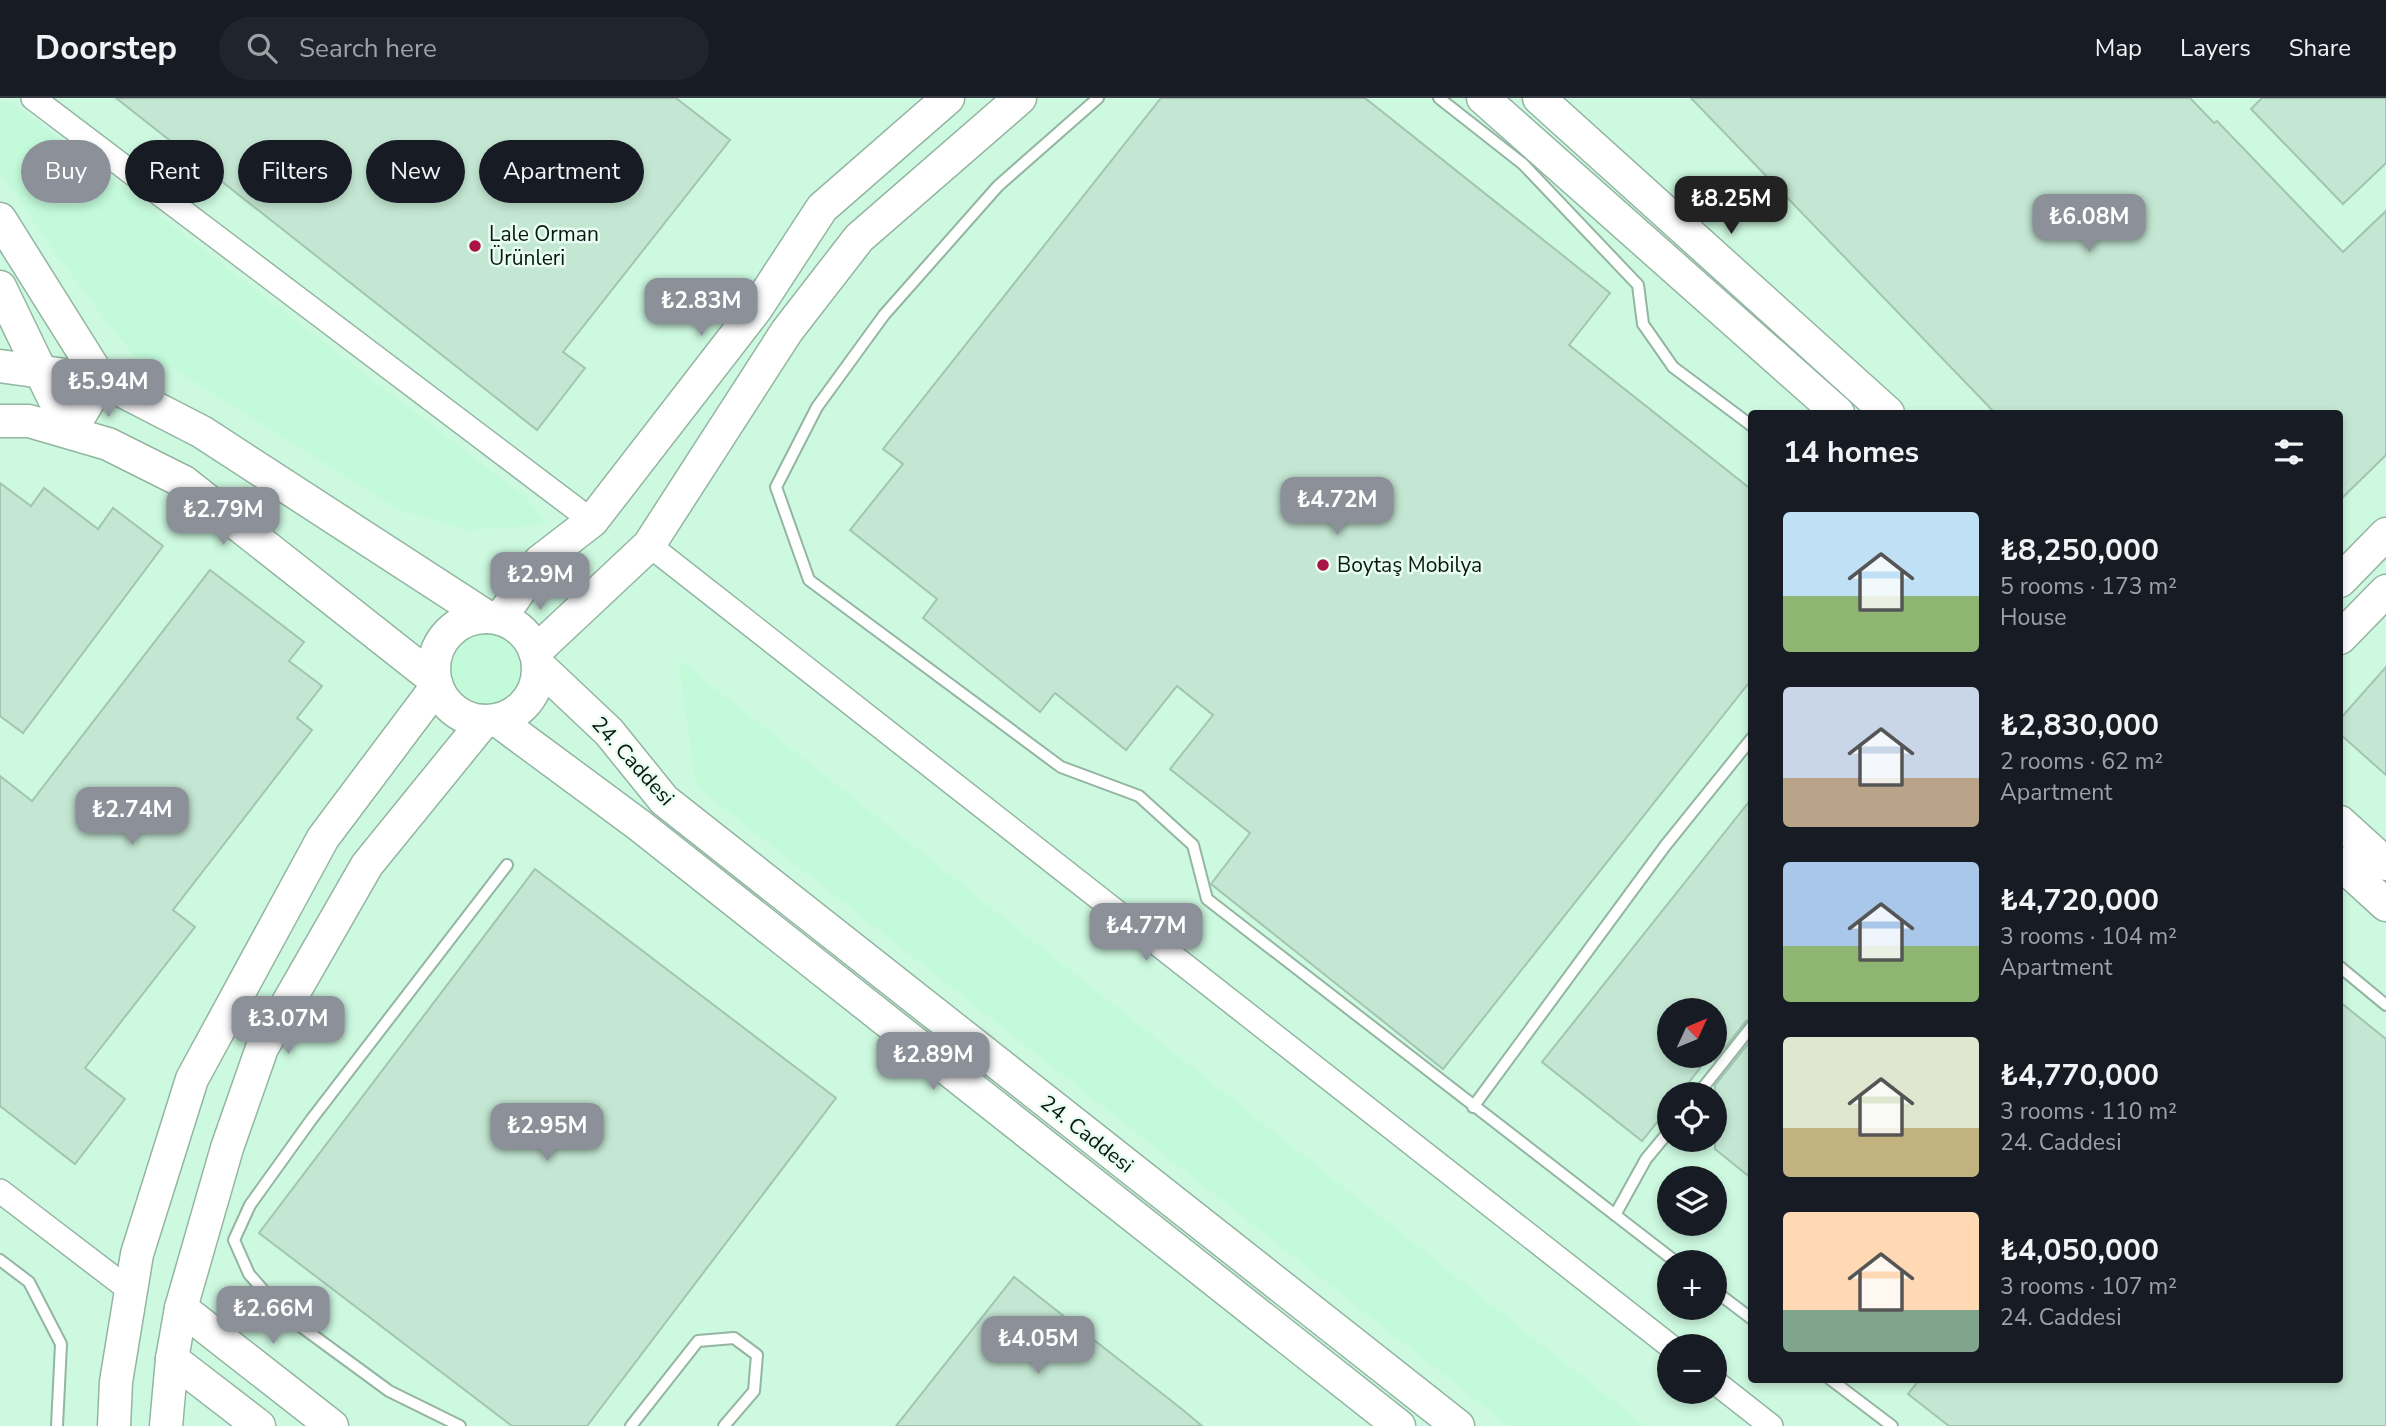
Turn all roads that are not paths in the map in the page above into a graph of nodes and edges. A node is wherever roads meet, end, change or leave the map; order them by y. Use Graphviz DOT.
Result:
graph roads {
  1 [pos="33,98"];
  2 [pos="948,98"];
  3 [pos="1020,98"];
  4 [pos="1098,98"];
  5 [pos="1438,98"];
  6 [pos="1483,98"];
  7 [pos="1539,98"];
  8 [pos="0,219"];
  9 [pos="0,287"];
  10 [pos="0,366"];
  11 [pos="39,370"];
  12 [pos="101,380"];
  13 [pos="1835,410"];
  14 [pos="1885,410"];
  15 [pos="0,421"];
  16 [pos="1748,423"];
  17 [pos="70,432"];
  18 [pos="592,521"];
  19 [pos="2386,534"];
  20 [pos="649,545"];
  21 [pos="2343,578"];
  22 [pos="2386,591"];
  23 [pos="494,618"];
  24 [pos="2343,635"];
  25 [pos="537,658"];
  26 [pos="436,683"];
  27 [pos="491,721"];
  28 [pos="1748,743"];
  29 [pos="2343,825"];
  30 [pos="2386,864"];
  31 [pos="507,865"];
  32 [pos="2343,866"];
  33 [pos="2386,905"];
  34 [pos="2343,969"];
  35 [pos="2386,1005"];
  36 [pos="1748,1031"];
  37 [pos="1708,1082"];
  38 [pos="1474,1107"];
  39 [pos="1657,1145"];
  40 [pos="0,1191"];
  41 [pos="1615,1215"];
  42 [pos="1660,1250"];
  43 [pos="0,1260"];
  44 [pos="131,1291"];
  45 [pos="1727,1300"];
  46 [pos="181,1308"];
  47 [pos="1748,1316"];
  48 [pos="1657,1336"];
  49 [pos="173,1359"];
  50 [pos="1835,1383"];
  51 [pos="1727,1391"];
  52 [pos="452,1424"];
  53 [pos="57,1426"];
  54 [pos="114,1426"];
  55 [pos="166,1426"];
  56 [pos="259,1426"];
  57 [pos="332,1426"];
  58 [pos="631,1426"];
  59 [pos="724,1426"];
  60 [pos="1399,1426"];
  61 [pos="1458,1426"];
  62 [pos="1771,1426"];
  63 [pos="1892,1426"];
  1 -- 18 [label="street"];
  2 -- 18 [label="street"];
  3 -- 20 [label="street"];
  4 -- 38 [label="lane"];
  5 -- 16 [label="lane"];
  6 -- 13 [label="street"];
  7 -- 14 [label="street"];
  8 -- 12 [label="street"];
  9 -- 11 [label="street"];
  10 -- 11 [label="street"];
  11 -- 12 [label="street"];
  11 -- 17 [label="street"];
  12 -- 17 [label="street"];
  12 -- 23 [label="street"];
  15 -- 17 [label="street"];
  17 -- 26 [label="street"];
  18 -- 23 [label="street"];
  19 -- 21 [label="street"];
  20 -- 25 [label="street"];
  20 -- 48 [label="street"];
  22 -- 24 [label="street"];
  23 -- 25 [label="street"];
  23 -- 26 [label="street"];
  25 -- 27 [label="street"];
  25 -- 61 [label="street, 24. Caddesi"];
  26 -- 27 [label="street"];
  26 -- 44 [label="street"];
  27 -- 46 [label="street"];
  27 -- 60 [label="street, 24. Caddesi"];
  28 -- 38 [label="lane"];
  29 -- 30 [label="street"];
  31 -- 52 [label="lane"];
  32 -- 33 [label="street"];
  34 -- 35 [label="lane"];
  36 -- 37 [label="lane"];
  38 -- 41 [label="lane"];
  39 -- 41 [label="lane"];
  40 -- 44 [label="street"];
  41 -- 42 [label="lane"];
  43 -- 53 [label="lane"];
  44 -- 54 [label="street"];
  45 -- 47 [label="lane"];
  46 -- 49 [label="street"];
  46 -- 57 [label="street"];
  49 -- 55 [label="street"];
  49 -- 56 [label="street"];
  50 -- 63 [label="lane"];
  51 -- 62 [label="street"];
  58 -- 59 [label="lane"];
}
